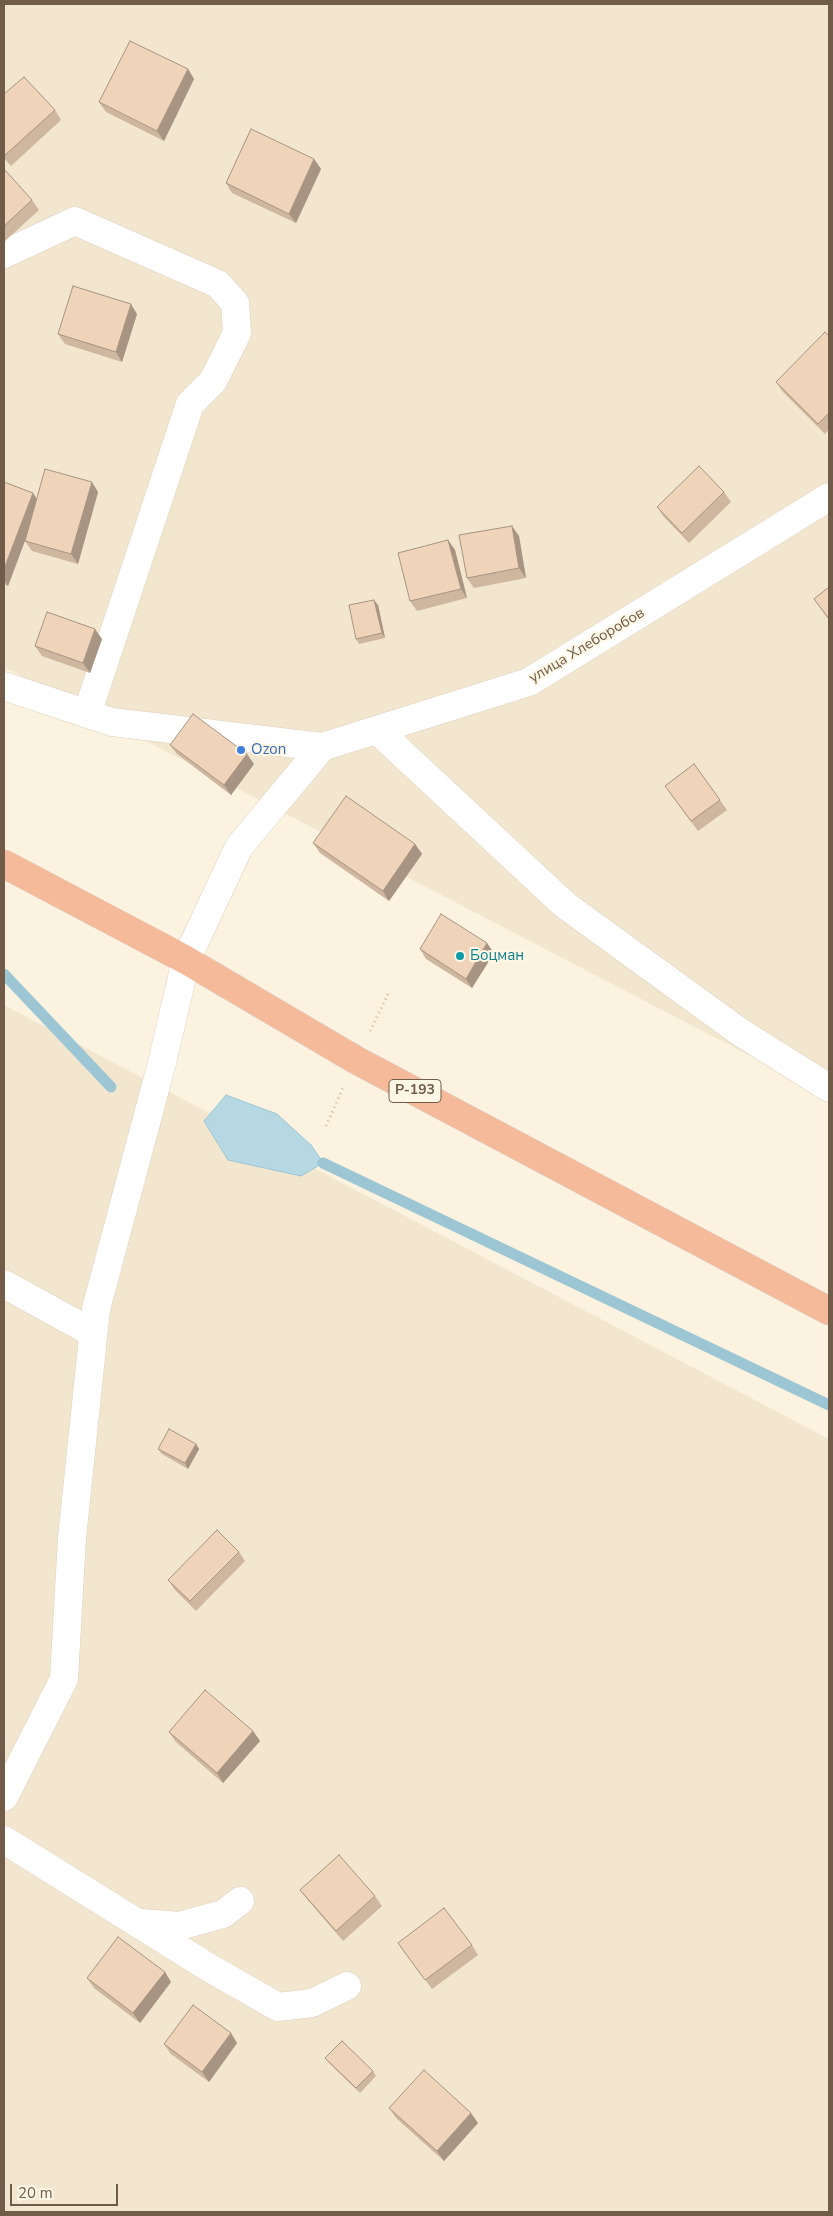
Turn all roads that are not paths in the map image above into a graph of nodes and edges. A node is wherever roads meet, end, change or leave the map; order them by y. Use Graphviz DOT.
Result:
graph roads {
  1 [pos="4,254"];
  2 [pos="829,497"];
  3 [pos="4,686"];
  4 [pos="87,714"];
  5 [pos="377,730"];
  6 [pos="322,747"];
  7 [pos="4,864"];
  8 [pos="186,960"];
  9 [pos="829,1070"];
  10 [pos="802,1071"];
  11 [pos="829,1088"];
  12 [pos="4,1284"];
  13 [pos="829,1312"];
  14 [pos="93,1333"];
  15 [pos="4,1797"];
  16 [pos="4,1840"];
  17 [pos="240,1901"];
  18 [pos="138,1923"];
  19 [pos="347,1986"];
  1 -- 4 [label="street"];
  2 -- 5 [label="street, улица Хлеборобов"];
  3 -- 4 [label="street, улица Хлеборобов"];
  4 -- 6 [label="street, улица Хлеборобов"];
  5 -- 6 [label="street, улица Хлеборобов"];
  5 -- 10 [label="street"];
  6 -- 8 [label="street"];
  7 -- 8 [label="highway, Р-193"];
  8 -- 13 [label="highway, Р-193"];
  8 -- 14 [label="street"];
  9 -- 10 [label="street"];
  10 -- 11 [label="street"];
  12 -- 14 [label="street"];
  14 -- 15 [label="street"];
  16 -- 18 [label="street"];
  17 -- 18 [label="street"];
  18 -- 19 [label="street"];
}
